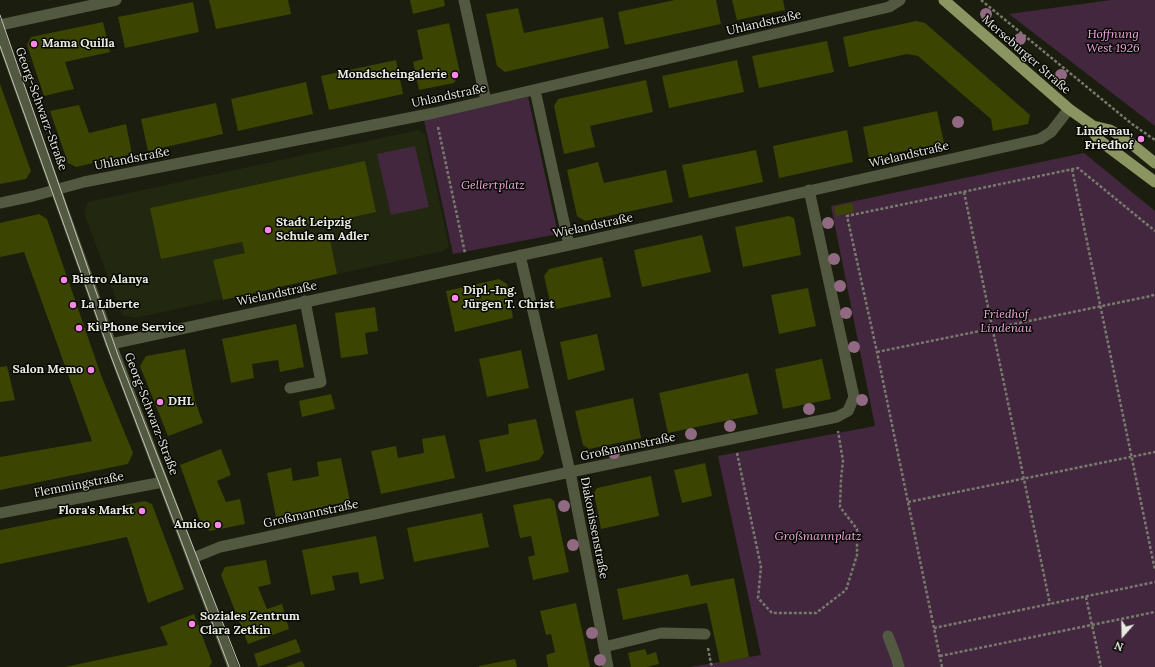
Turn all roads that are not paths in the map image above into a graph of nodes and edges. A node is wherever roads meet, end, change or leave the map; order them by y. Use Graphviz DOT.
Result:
graph roads {
  1 [pos="116,0"];
  2 [pos="464,0"];
  3 [pos="900,0"];
  4 [pos="944,0"];
  5 [pos="0,26"];
  6 [pos="0,32"];
  7 [pos="535,90"];
  8 [pos="486,102"];
  9 [pos="1069,109"];
  10 [pos="1093,126"];
  11 [pos="1155,163"];
  12 [pos="1155,182"];
  13 [pos="56,189"];
  14 [pos="809,190"];
  15 [pos="0,203"];
  16 [pos="569,245"];
  17 [pos="520,255"];
  18 [pos="305,301"];
  19 [pos="111,344"];
  20 [pos="290,388"];
  21 [pos="570,472"];
  22 [pos="163,482"];
  23 [pos="0,513"];
  24 [pos="192,558"];
  25 [pos="705,634"];
  26 [pos="888,636"];
  27 [pos="604,647"];
  28 [pos="233,667"];
  29 [pos="608,667"];
  30 [pos="899,667"];
  1 -- 5 [label="street"];
  2 -- 8 [label="street"];
  3 -- 7 [label="street, Uhlandstraße"];
  4 -- 9 [label="main road, Merseburger Straße"];
  6 -- 13 [label="street, Georg-Schwarz-Straße"];
  7 -- 8 [label="street, Uhlandstraße"];
  7 -- 16 [label="street"];
  8 -- 13 [label="street, Uhlandstraße"];
  9 -- 10 [label="main road, Merseburger Straße"];
  9 -- 14 [label="street, Wielandstraße"];
  10 -- 11 [label="main road, Merseburger Straße"];
  10 -- 12 [label="main road, Merseburger Straße"];
  13 -- 15 [label="street, Uhlandstraße"];
  13 -- 19 [label="street, Georg-Schwarz-Straße"];
  14 -- 16 [label="street, Wielandstraße"];
  14 -- 21 [label="street, Großmannstraße"];
  16 -- 17 [label="street, Wielandstraße"];
  17 -- 18 [label="street, Wielandstraße"];
  17 -- 21 [label="street, Diakonissenstraße"];
  18 -- 19 [label="street, Wielandstraße"];
  18 -- 20 [label="street"];
  19 -- 22 [label="street, Georg-Schwarz-Straße"];
  21 -- 24 [label="street, Großmannstraße"];
  21 -- 27 [label="street, Diakonissenstraße"];
  22 -- 23 [label="street, Flemmingstraße"];
  22 -- 24 [label="street, Georg-Schwarz-Straße"];
  24 -- 28 [label="street, Georg-Schwarz-Straße"];
  25 -- 27 [label="street"];
  26 -- 30 [label="street"];
  27 -- 29 [label="street, Diakonissenstraße"];
}
